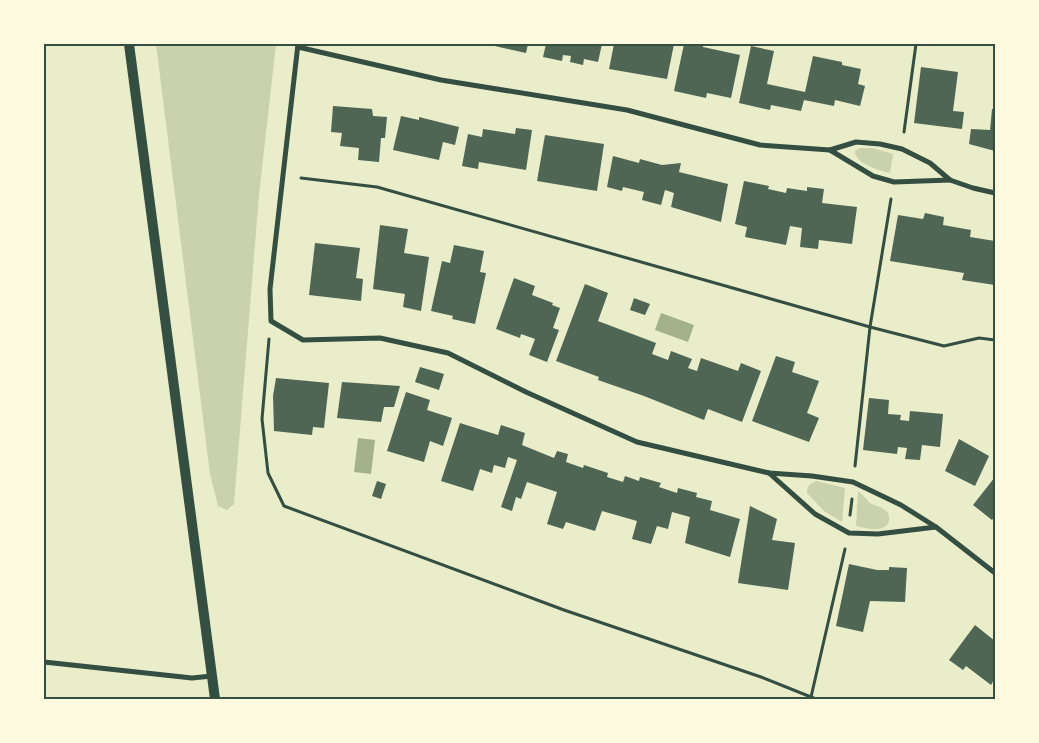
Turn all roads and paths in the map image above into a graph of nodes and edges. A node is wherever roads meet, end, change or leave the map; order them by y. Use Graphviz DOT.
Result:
graph roads {
  1 [pos="129,44"];
  2 [pos="916,44"];
  3 [pos="298,45"];
  4 [pos="902,148"];
  5 [pos="830,150"];
  6 [pos="283,176"];
  7 [pos="950,180"];
  8 [pos="894,182"];
  9 [pos="995,193"];
  10 [pos="271,321"];
  11 [pos="870,326"];
  12 [pos="995,340"];
  13 [pos="769,473"];
  14 [pos="853,482"];
  15 [pos="936,528"];
  16 [pos="849,533"];
  17 [pos="995,573"];
  18 [pos="44,662"];
  19 [pos="212,676"];
  20 [pos="811,697"];
  21 [pos="215,699"];
  22 [pos="816,699"];
  1 -- 19 [label="main road"];
  2 -- 4 [label="path"];
  3 -- 5 [label="street"];
  3 -- 6 [label="street"];
  4 -- 5 [label="street"];
  4 -- 7 [label="street"];
  5 -- 8 [label="street"];
  6 -- 10 [label="street"];
  6 -- 11 [label="path"];
  7 -- 8 [label="street"];
  7 -- 9 [label="street"];
  8 -- 11 [label="path"];
  10 -- 13 [label="street"];
  10 -- 20 [label="path"];
  11 -- 12 [label="path"];
  11 -- 14 [label="path"];
  13 -- 14 [label="street"];
  13 -- 16 [label="street"];
  14 -- 15 [label="street"];
  14 -- 16 [label="path"];
  15 -- 16 [label="street"];
  15 -- 17 [label="street"];
  16 -- 20 [label="path"];
  18 -- 19 [label="street"];
  19 -- 21 [label="main road"];
  20 -- 22 [label="path"];
}
